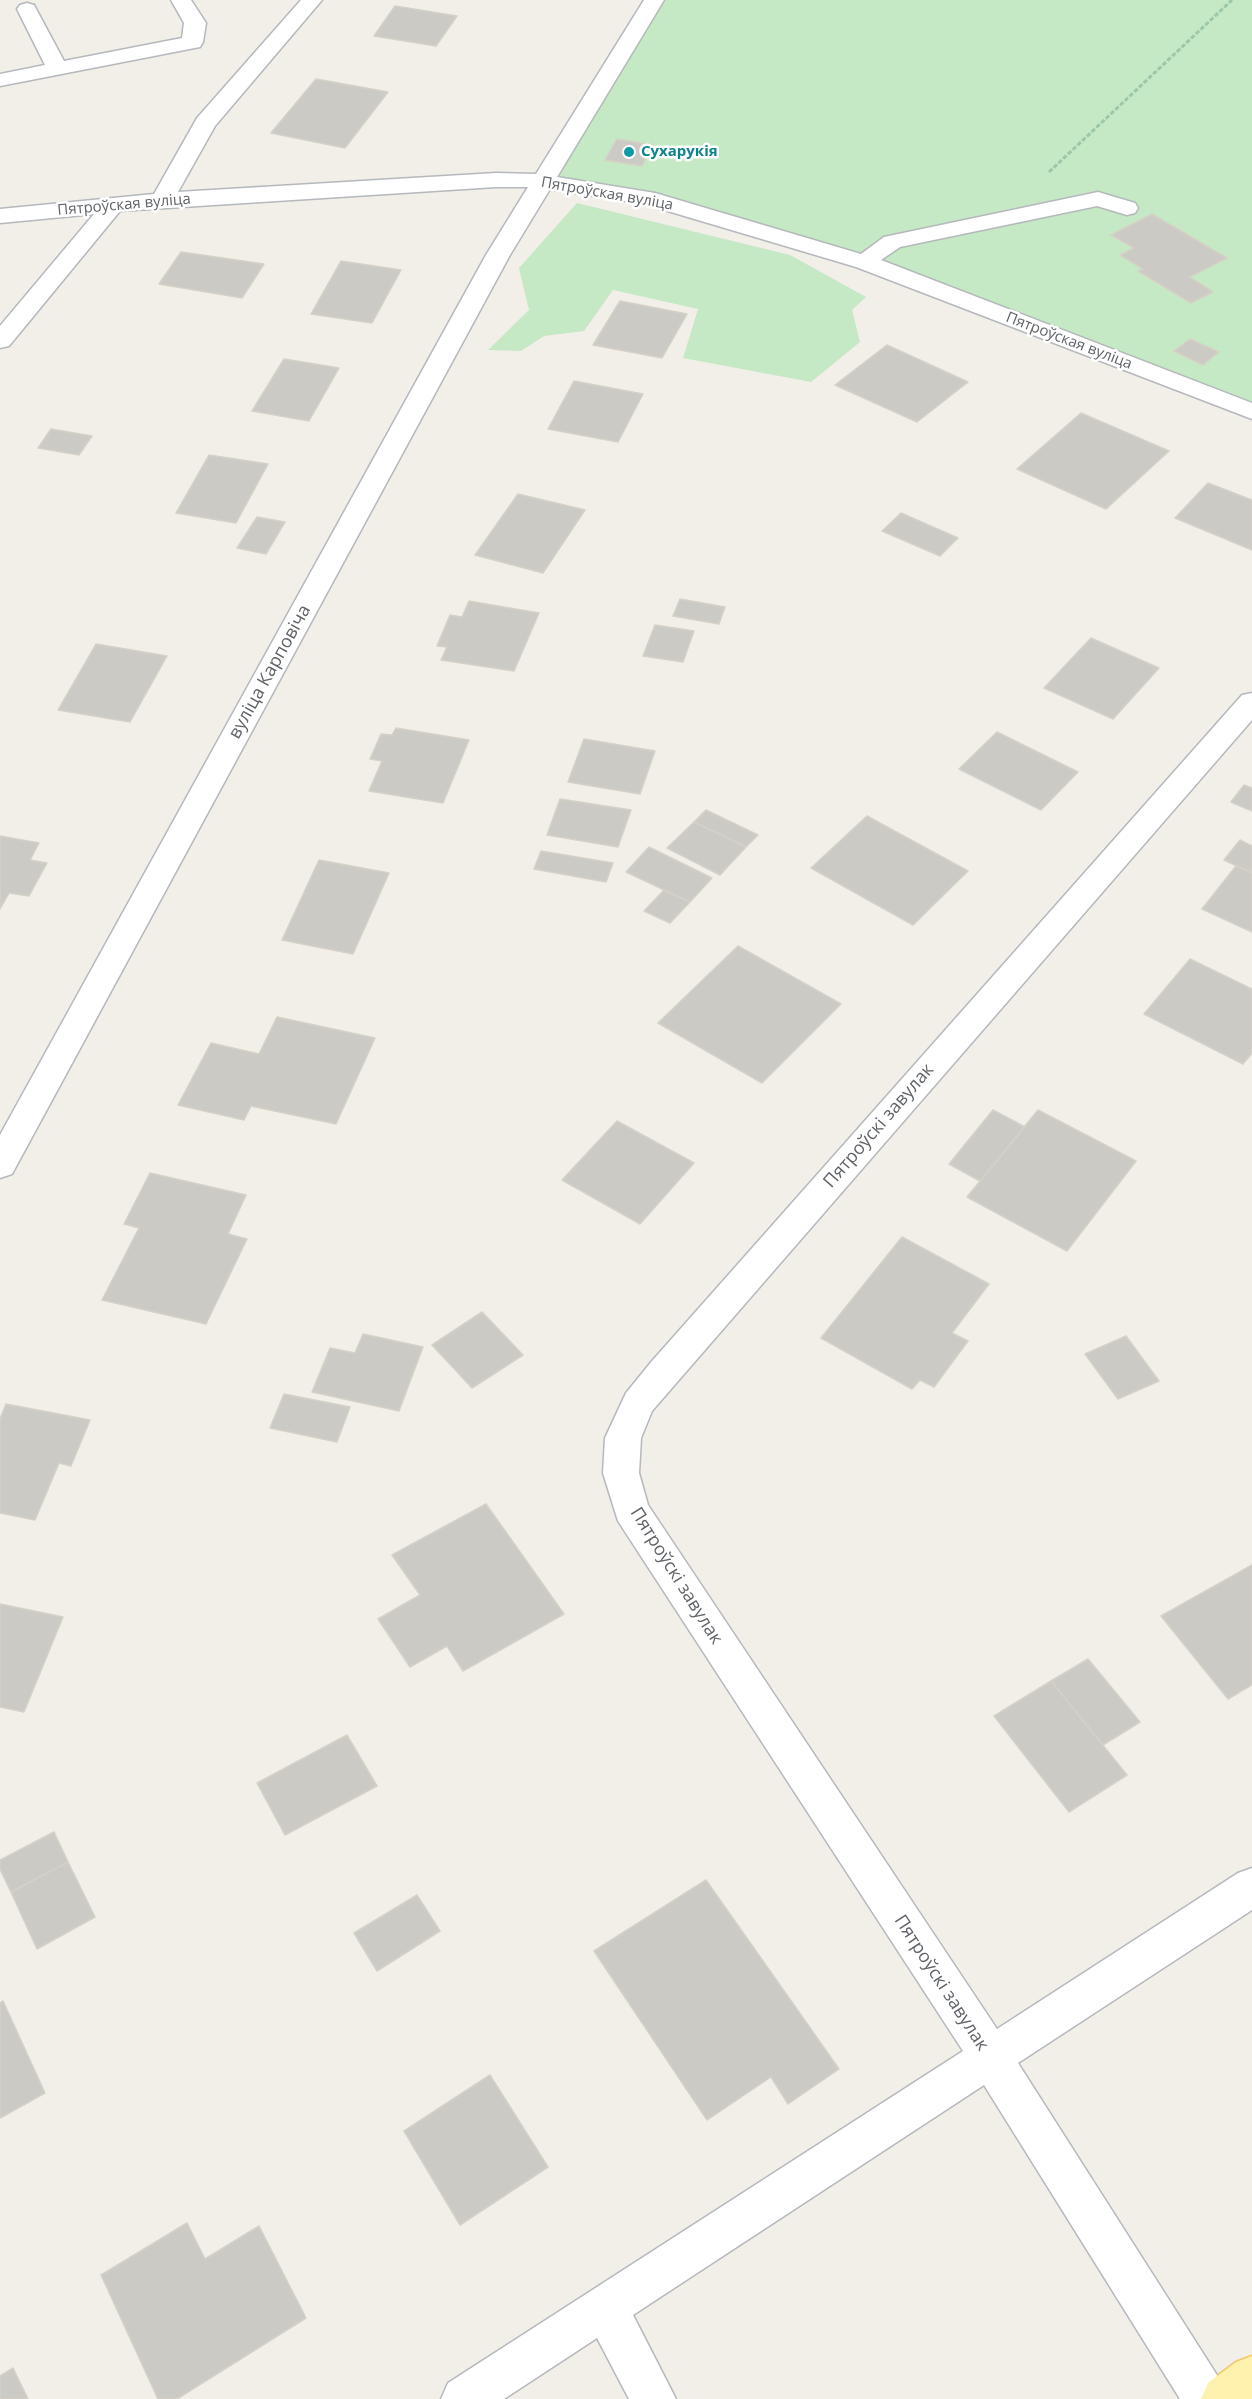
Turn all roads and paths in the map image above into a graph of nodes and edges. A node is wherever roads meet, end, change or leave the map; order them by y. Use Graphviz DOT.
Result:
graph roads {
  1 [pos="181,0"];
  2 [pos="312,0"];
  3 [pos="654,0"];
  4 [pos="1232,0"];
  5 [pos="27,9"];
  6 [pos="58,69"];
  7 [pos="0,80"];
  8 [pos="542,181"];
  9 [pos="162,200"];
  10 [pos="113,205"];
  11 [pos="1127,208"];
  12 [pos="0,216"];
  13 [pos="998,219"];
  14 [pos="864,262"];
  15 [pos="0,341"];
  16 [pos="1252,412"];
  17 [pos="1252,702"];
  18 [pos="0,1165"];
  19 [pos="1252,1887"];
  20 [pos="990,2056"];
  21 [pos="605,2307"];
  22 [pos="1252,2378"];
  23 [pos="464,2399"];
  24 [pos="653,2399"];
  25 [pos="1206,2399"];
  26 [pos="1224,2399"];
  1 -- 6 [label="street"];
  2 -- 9 [label="street"];
  3 -- 8 [label="street, вуліца Карповіча"];
  4 -- 13 [label="path"];
  5 -- 6 [label="street"];
  6 -- 7 [label="street"];
  8 -- 9 [label="street, Пятроўская вуліца"];
  8 -- 14 [label="street, Пятроўская вуліца"];
  8 -- 18 [label="street, вуліца Карповіча"];
  9 -- 10 [label="street, Пятроўская вуліца"];
  10 -- 12 [label="street, Пятроўская вуліца"];
  10 -- 15 [label="street"];
  11 -- 13 [label="street"];
  13 -- 14 [label="street"];
  14 -- 16 [label="street, Пятроўская вуліца"];
  17 -- 20 [label="street, Пятроўскі завулак"];
  19 -- 20 [label="street"];
  20 -- 21 [label="street"];
  20 -- 25 [label="street, Пятроўскі завулак"];
  21 -- 23 [label="street"];
  21 -- 24 [label="street"];
  22 -- 26 [label="main road"];
}
